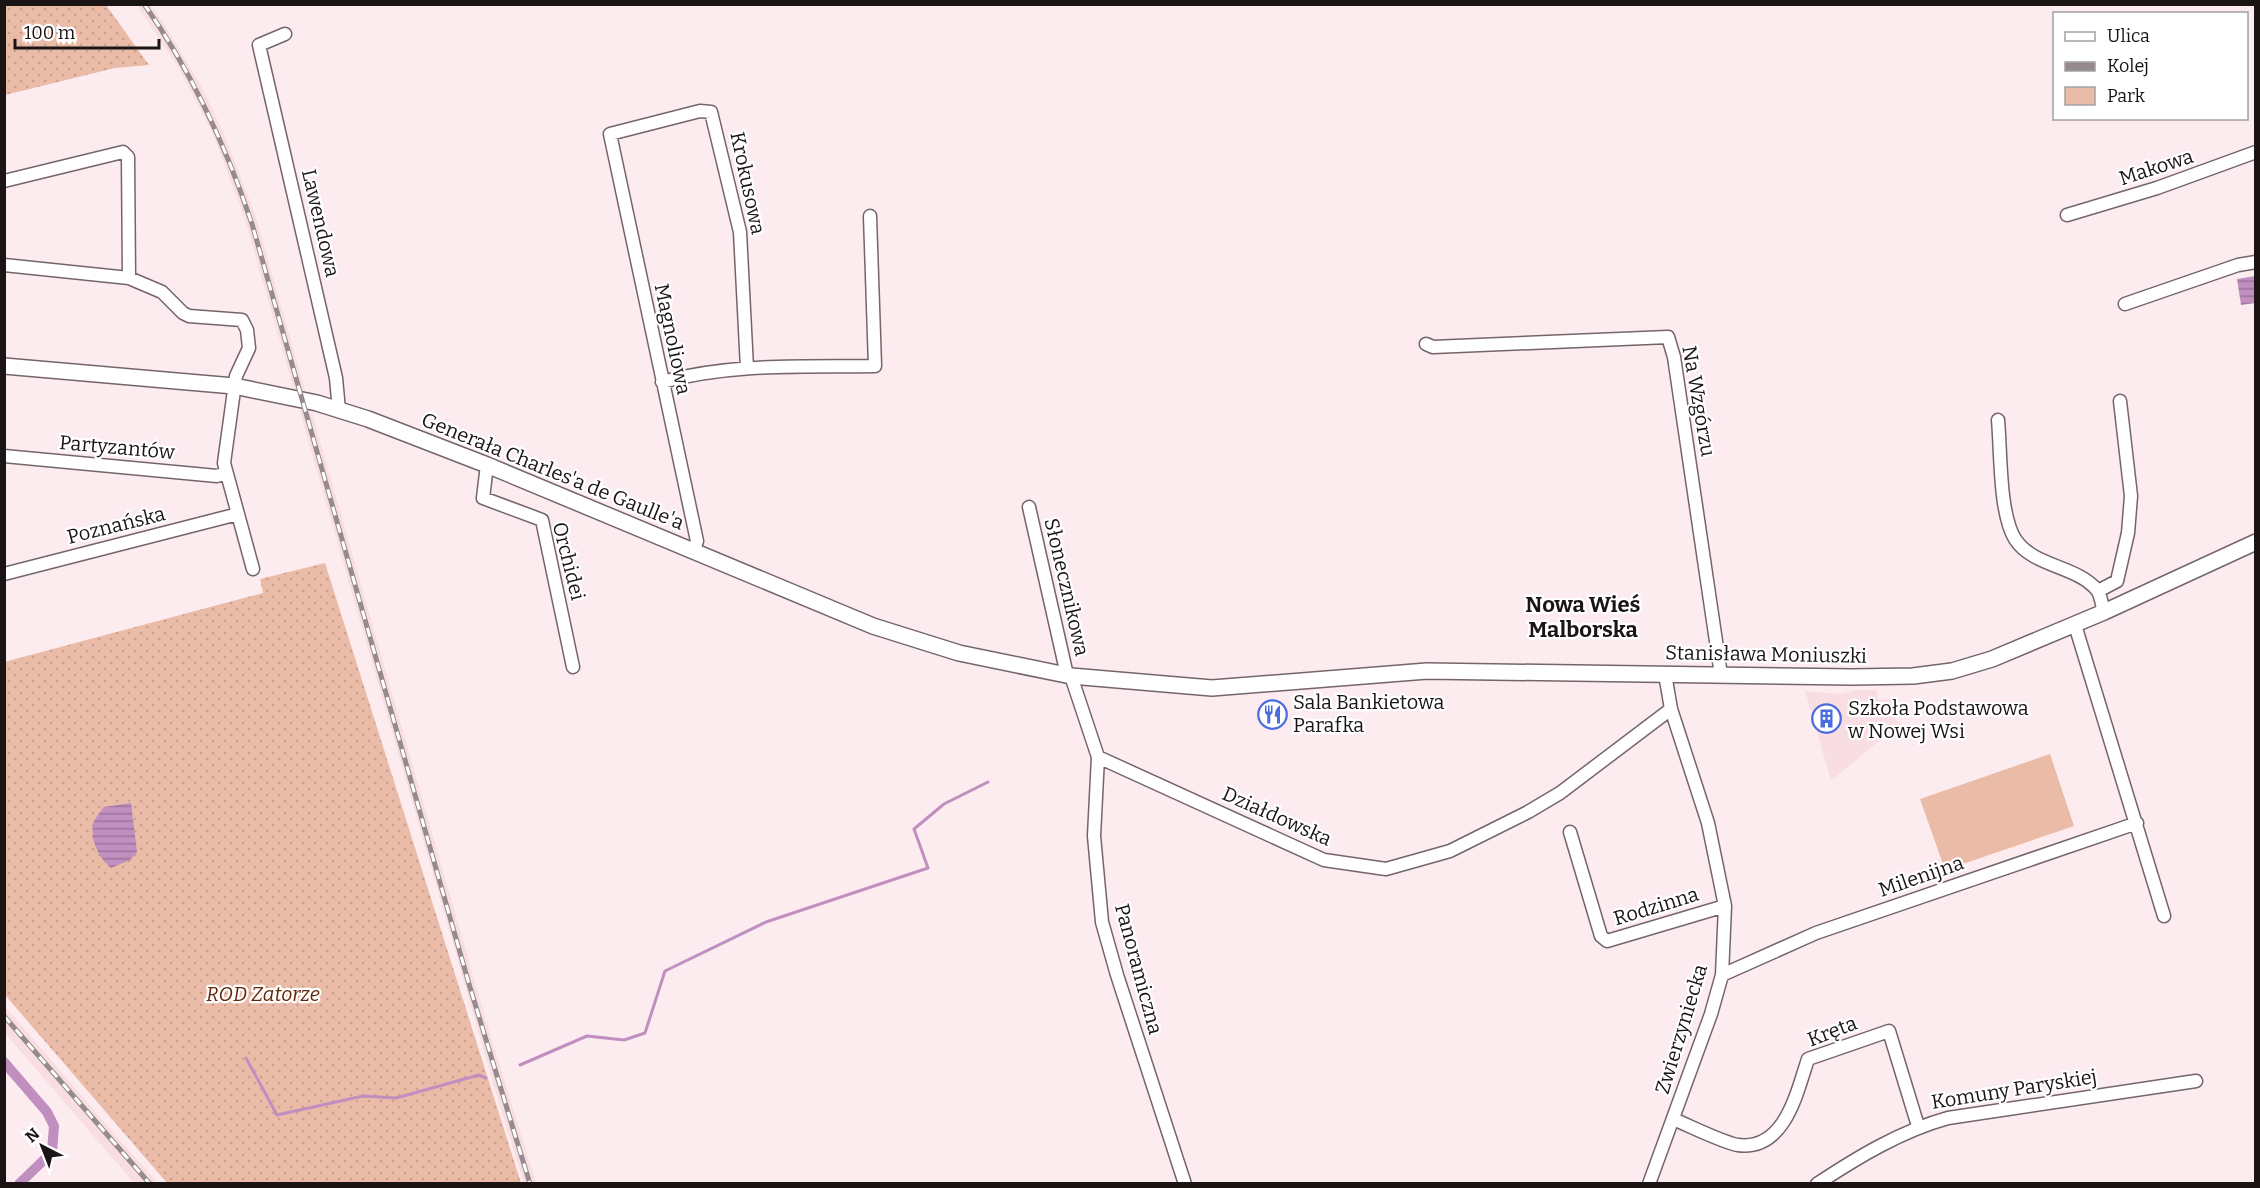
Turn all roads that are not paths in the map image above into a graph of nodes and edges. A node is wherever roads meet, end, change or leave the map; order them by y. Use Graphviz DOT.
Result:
graph roads {
  1 [pos="285,34"];
  2 [pos="610,134"];
  3 [pos="2256,152"];
  4 [pos="4,181"];
  5 [pos="2067,215"];
  6 [pos="870,216"];
  7 [pos="2256,262"];
  8 [pos="4,264"];
  9 [pos="129,278"];
  10 [pos="2125,304"];
  11 [pos="1426,344"];
  12 [pos="4,366"];
  13 [pos="747,368"];
  14 [pos="662,382"];
  15 [pos="234,386"];
  16 [pos="2120,401"];
  17 [pos="339,410"];
  18 [pos="1998,420"];
  19 [pos="4,456"];
  20 [pos="487,465"];
  21 [pos="226,473"];
  22 [pos="1029,507"];
  23 [pos="238,514"];
  24 [pos="2256,542"];
  25 [pos="693,552"];
  26 [pos="253,569"];
  27 [pos="4,574"];
  28 [pos="2098,591"];
  29 [pos="2104,612"];
  30 [pos="2075,625"];
  31 [pos="573,667"];
  32 [pos="1665,674"];
  33 [pos="1721,675"];
  34 [pos="1069,676"];
  35 [pos="1671,709"];
  36 [pos="1098,757"];
  37 [pos="2137,823"];
  38 [pos="1570,832"];
  39 [pos="1725,906"];
  40 [pos="2164,916"];
  41 [pos="1722,975"];
  42 [pos="2196,1081"];
  43 [pos="1673,1119"];
  44 [pos="1918,1126"];
  45 [pos="1650,1183"];
  46 [pos="1185,1184"];
  47 [pos="1818,1184"];
  1 -- 17 [label="street, Lawendowa"];
  2 -- 13 [label="street, Krokusowa"];
  2 -- 14 [label="street, Magnoliowa"];
  3 -- 5 [label="street, Makowa"];
  4 -- 9 [label="street"];
  6 -- 13 [label="street"];
  7 -- 10 [label="street"];
  8 -- 9 [label="street"];
  9 -- 15 [label="street"];
  11 -- 33 [label="street, Na Wzgórzu"];
  12 -- 15 [label="main road, Generała Charles'a de Gaulle'a"];
  13 -- 14 [label="street"];
  14 -- 25 [label="street, Magnoliowa"];
  15 -- 17 [label="main road, Generała Charles'a de Gaulle'a"];
  15 -- 21 [label="street"];
  16 -- 28 [label="street"];
  17 -- 20 [label="main road, Generała Charles'a de Gaulle'a"];
  18 -- 28 [label="street"];
  19 -- 21 [label="street, Partyzantów"];
  20 -- 25 [label="main road, Generała Charles'a de Gaulle'a"];
  20 -- 31 [label="street, Orchidei"];
  21 -- 23 [label="street"];
  22 -- 34 [label="street, Słonecznikowa"];
  23 -- 26 [label="street"];
  23 -- 27 [label="street, Poznańska"];
  24 -- 29 [label="main road, Stanisława Moniuszki"];
  25 -- 34 [label="main road, Generała Charles'a de Gaulle'a"];
  28 -- 29 [label="street"];
  29 -- 30 [label="main road, Stanisława Moniuszki"];
  30 -- 33 [label="main road, Stanisława Moniuszki"];
  30 -- 37 [label="street"];
  32 -- 33 [label="main road, Stanisława Moniuszki"];
  32 -- 34 [label="main road, Stanisława Moniuszki"];
  32 -- 35 [label="street"];
  34 -- 36 [label="street"];
  35 -- 36 [label="street, Działdowska"];
  35 -- 39 [label="street, Zwierzyniecka"];
  36 -- 46 [label="street, Panoramiczna"];
  37 -- 40 [label="street"];
  37 -- 41 [label="street, Milenijna"];
  38 -- 39 [label="street, Rodzinna"];
  39 -- 41 [label="street, Zwierzyniecka"];
  41 -- 43 [label="street, Zwierzyniecka"];
  42 -- 44 [label="street, Komuny Paryskiej"];
  43 -- 44 [label="street, Kręta"];
  43 -- 45 [label="street, Zwierzyniecka"];
  44 -- 47 [label="street, Komuny Paryskiej"];
}
